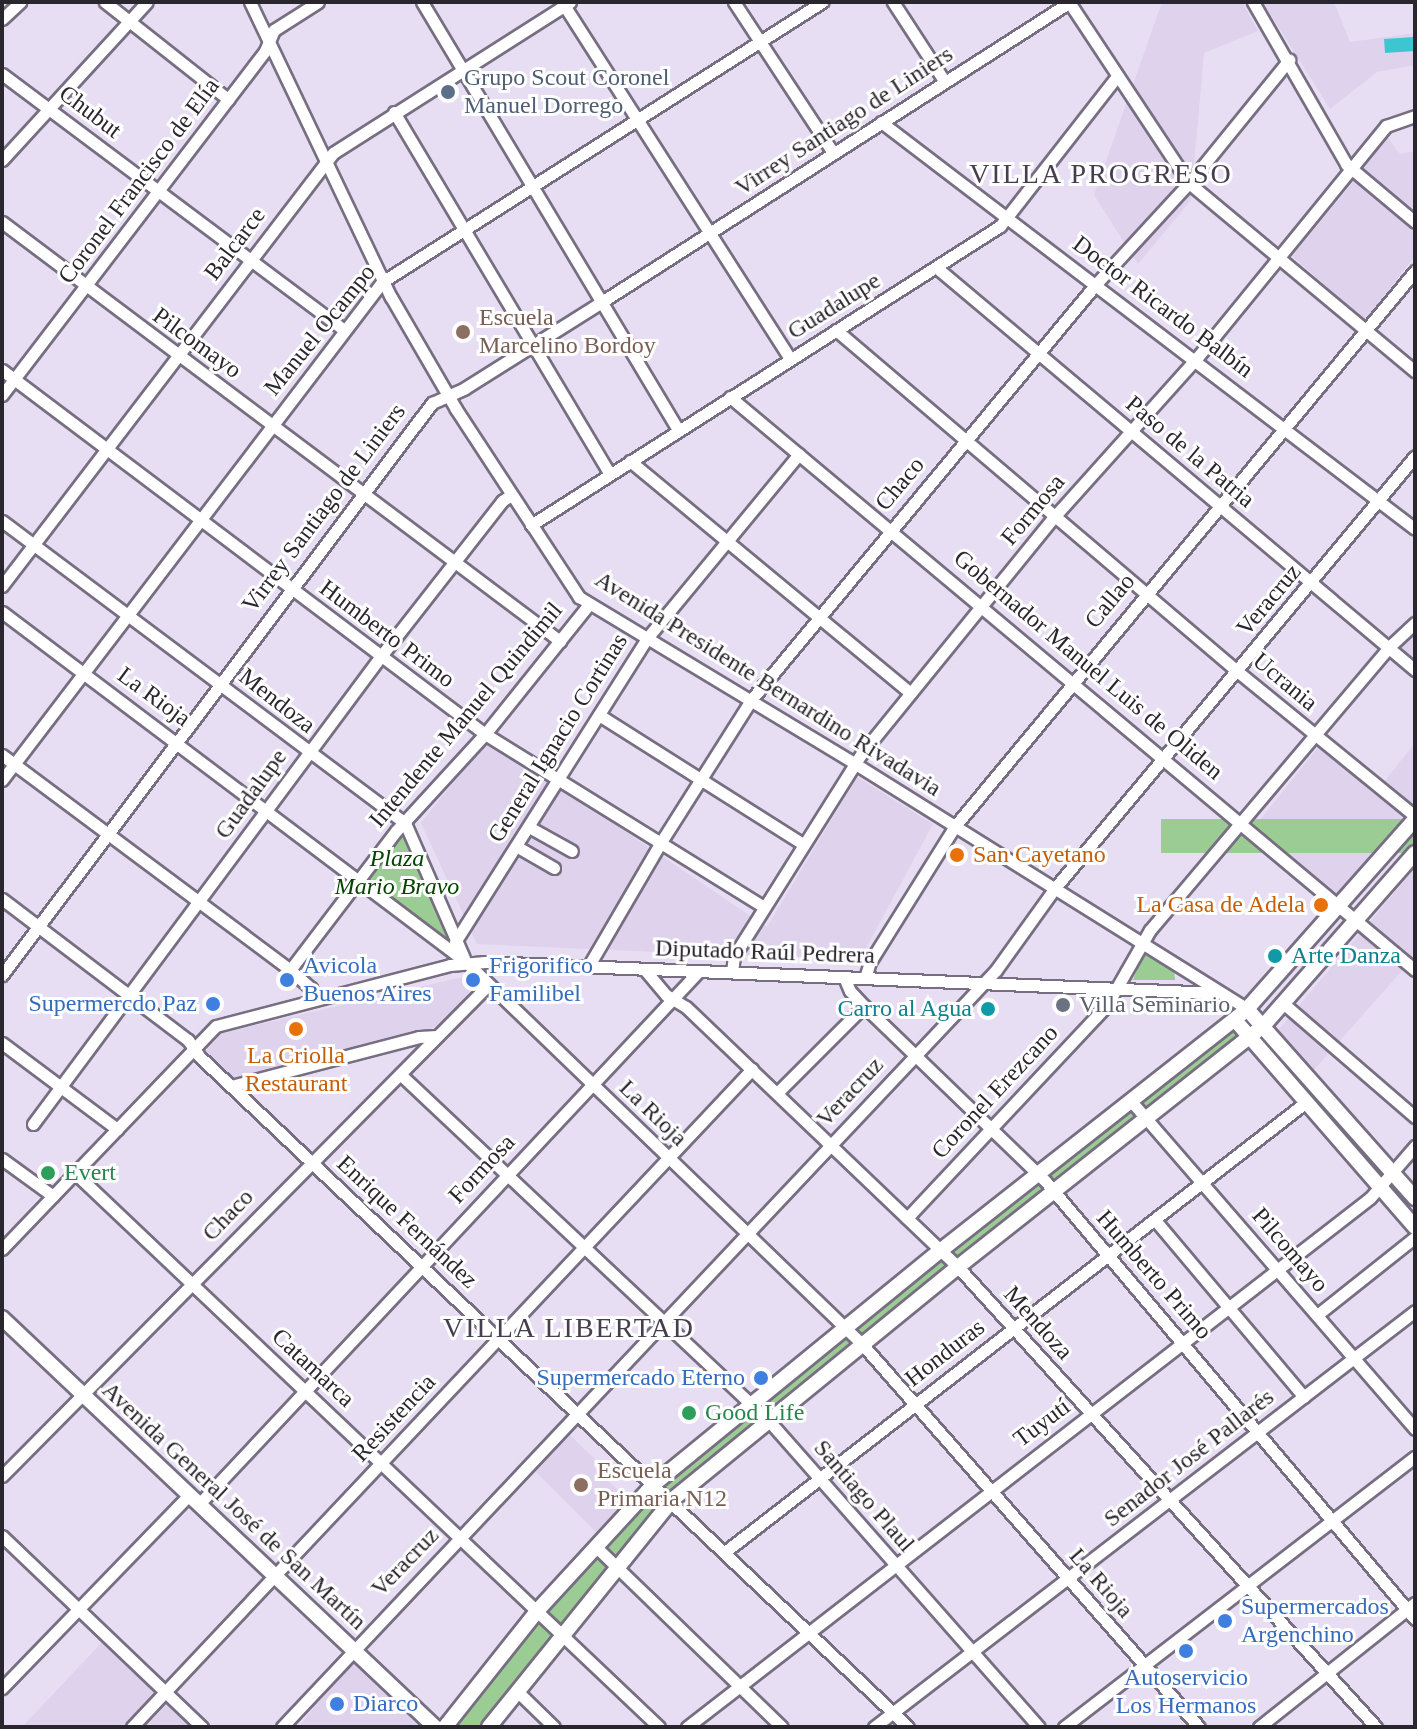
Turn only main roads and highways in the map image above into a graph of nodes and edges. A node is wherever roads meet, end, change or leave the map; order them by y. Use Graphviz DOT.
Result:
graph roads {
  1 [pos="1415,818"];
  2 [pos="1415,853"];
  3 [pos="1247,1009"];
  4 [pos="1235,1020"];
  5 [pos="1263,1026"];
  6 [pos="1250,1037"];
  7 [pos="1415,1198"];
  8 [pos="1415,1227"];
  9 [pos="2,1318"];
  10 [pos="435,1727"];
  11 [pos="445,1727"];
  12 [pos="489,1727"];
  1 -- 3 [label="main road"];
  2 -- 5 [label="main road"];
  3 -- 4 [label="main road"];
  3 -- 5 [label="main road, Avenida Presidente Bernardino Rivadavia"];
  4 -- 6 [label="main road, Avenida Presidente Bernardino Rivadavia"];
  4 -- 11 [label="main road"];
  5 -- 6 [label="main road"];
  5 -- 7 [label="main road, Avenida Presidente Bernardino Rivadavia"];
  6 -- 8 [label="main road, Avenida Presidente Bernardino Rivadavia"];
  6 -- 12 [label="main road"];
  9 -- 10 [label="main road, Avenida General José de San Martín"];
}
